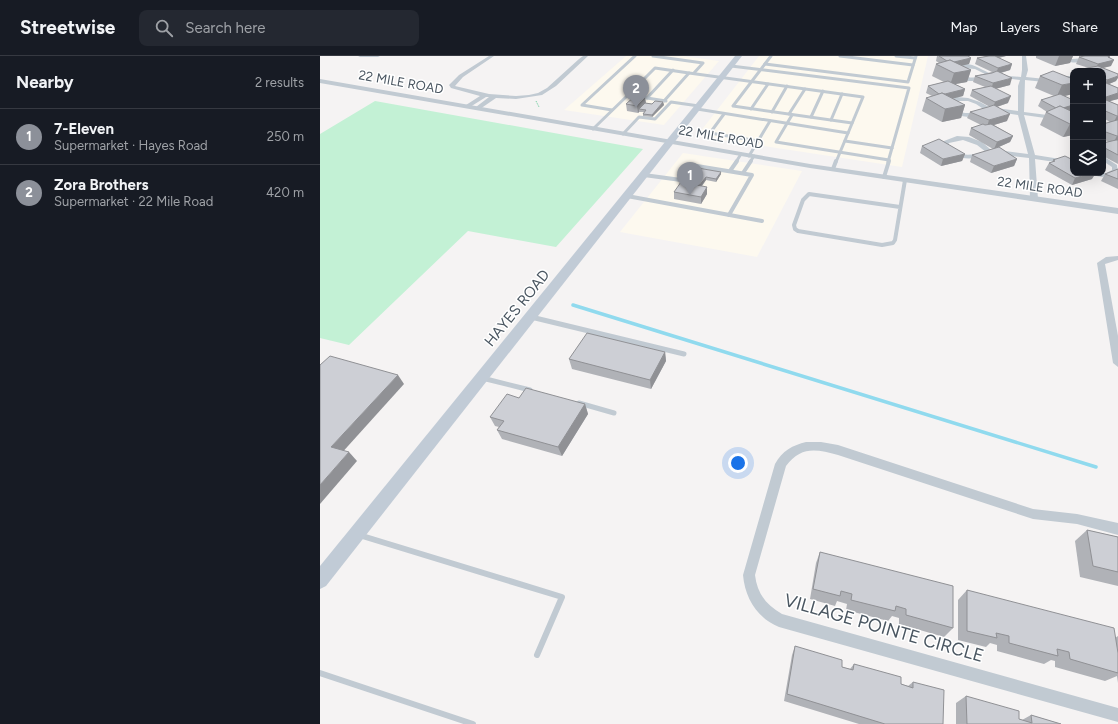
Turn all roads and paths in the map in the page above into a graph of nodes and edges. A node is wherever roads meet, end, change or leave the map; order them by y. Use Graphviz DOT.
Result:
graph roads {
  1 [pos="360,56"];
  2 [pos="376,56"];
  3 [pos="492,56"];
  4 [pos="576,56"];
  5 [pos="635,56"];
  6 [pos="653,56"];
  7 [pos="739,56"];
  8 [pos="771,56"];
  9 [pos="840,56"];
  10 [pos="879,56"];
  11 [pos="896,56"];
  12 [pos="1024,56"];
  13 [pos="1057,56"];
  14 [pos="1087,56"];
  15 [pos="585,57"];
  16 [pos="915,57"];
  17 [pos="877,60"];
  18 [pos="765,64"];
  19 [pos="913,65"];
  20 [pos="731,66"];
  21 [pos="761,69"];
  22 [pos="673,70"];
  23 [pos="689,73"];
  24 [pos="694,73"];
  25 [pos="990,75"];
  26 [pos="722,77"];
  27 [pos="1022,78"];
  28 [pos="1070,78"];
  29 [pos="896,80"];
  30 [pos="320,81"];
  31 [pos="751,81"];
  32 [pos="1055,82"];
  33 [pos="768,84"];
  34 [pos="787,86"];
  35 [pos="894,86"];
  36 [pos="805,89"];
  37 [pos="1070,90"];
  38 [pos="823,91"];
  39 [pos="486,94"];
  40 [pos="842,94"];
  41 [pos="628,95"];
  42 [pos="496,96"];
  43 [pos="647,98"];
  44 [pos="664,101"];
  45 [pos="671,102"];
  46 [pos="468,106"];
  47 [pos="478,108"];
  48 [pos="698,108"];
  49 [pos="752,109"];
  50 [pos="987,109"];
  51 [pos="612,110"];
  52 [pos="772,112"];
  53 [pos="724,114"];
  54 [pos="791,114"];
  55 [pos="1021,114"];
  56 [pos="811,117"];
  57 [pos="830,120"];
  58 [pos="770,121"];
  59 [pos="787,123"];
  60 [pos="852,123"];
  61 [pos="1070,124"];
  62 [pos="593,129"];
  63 [pos="848,133"];
  64 [pos="623,134"];
  65 [pos="758,141"];
  66 [pos="845,141"];
  67 [pos="670,142"];
  68 [pos="892,148"];
  69 [pos="988,151"];
  70 [pos="840,152"];
  71 [pos="748,155"];
  72 [pos="1032,156"];
  73 [pos="889,160"];
  74 [pos="1106,160"];
  75 [pos="1070,162"];
  76 [pos="833,169"];
  77 [pos="730,171"];
  78 [pos="743,173"];
  79 [pos="644,174"];
  80 [pos="1106,176"];
  81 [pos="884,177"];
  82 [pos="905,180"];
  83 [pos="628,196"];
  84 [pos="1034,199"];
  85 [pos="900,207"];
  86 [pos="1118,211"];
  87 [pos="729,215"];
  88 [pos="762,221"];
  89 [pos="1118,258"];
  90 [pos="531,317"];
  91 [pos="684,354"];
  92 [pos="1118,363"];
  93 [pos="482,378"];
  94 [pos="538,393"];
  95 [pos="576,403"];
  96 [pos="614,413"];
  97 [pos="1118,529"];
  98 [pos="357,534"];
  99 [pos="320,580"];
  100 [pos="537,655"];
  101 [pos="320,673"];
  102 [pos="1118,715"];
  103 [pos="473,724"];
  1 -- 2 [label="street"];
  3 -- 39 [label="street"];
  4 -- 15 [label="street"];
  5 -- 51 [label="lane"];
  6 -- 24 [label="lane"];
  7 -- 20 [label="main road, HAYES ROAD"];
  8 -- 18 [label="lane"];
  9 -- 17 [label="lane"];
  10 -- 17 [label="lane"];
  11 -- 16 [label="lane"];
  12 -- 27 [label="street"];
  13 -- 14 [label="street"];
  15 -- 42 [label="street"];
  16 -- 19 [label="lane"];
  17 -- 19 [label="lane"];
  18 -- 21 [label="lane"];
  18 -- 29 [label="lane"];
  19 -- 29 [label="lane"];
  20 -- 21 [label="lane"];
  20 -- 26 [label="main road, HAYES ROAD"];
  21 -- 31 [label="lane"];
  21 -- 35 [label="lane"];
  22 -- 23 [label="lane"];
  22 -- 41 [label="lane"];
  22 -- 43 [label="lane"];
  23 -- 24 [label="lane"];
  23 -- 44 [label="lane"];
  24 -- 26 [label="lane"];
  25 -- 25 [label="street"];
  25 -- 27 [label="street"];
  26 -- 31 [label="lane"];
  26 -- 48 [label="main road, HAYES ROAD"];
  27 -- 32 [label="street"];
  27 -- 55 [label="street"];
  28 -- 32 [label="street"];
  29 -- 35 [label="lane"];
  30 -- 46 [label="street, 22 MILE ROAD"];
  31 -- 33 [label="lane"];
  31 -- 49 [label="lane"];
  32 -- 37 [label="street"];
  33 -- 34 [label="lane"];
  33 -- 49 [label="lane"];
  34 -- 36 [label="lane"];
  34 -- 52 [label="lane"];
  35 -- 68 [label="lane"];
  36 -- 38 [label="lane"];
  36 -- 54 [label="lane"];
  38 -- 40 [label="lane"];
  38 -- 56 [label="lane"];
  39 -- 42 [label="street"];
  39 -- 46 [label="street"];
  40 -- 57 [label="lane"];
  40 -- 60 [label="lane"];
  41 -- 43 [label="lane"];
  41 -- 51 [label="lane"];
  42 -- 47 [label="street"];
  43 -- 44 [label="lane"];
  44 -- 45 [label="lane"];
  45 -- 48 [label="lane"];
  45 -- 64 [label="lane"];
  46 -- 47 [label="street, 22 MILE ROAD"];
  47 -- 62 [label="street, 22 MILE ROAD"];
  48 -- 53 [label="lane"];
  48 -- 67 [label="main road, HAYES ROAD"];
  49 -- 52 [label="lane"];
  50 -- 50 [label="street"];
  50 -- 55 [label="street"];
  51 -- 62 [label="lane"];
  52 -- 54 [label="lane"];
  53 -- 58 [label="lane"];
  53 -- 65 [label="lane"];
  54 -- 56 [label="lane"];
  54 -- 59 [label="lane"];
  55 -- 61 [label="street"];
  55 -- 72 [label="street"];
  56 -- 57 [label="lane"];
  57 -- 60 [label="lane"];
  58 -- 59 [label="lane"];
  58 -- 65 [label="lane"];
  59 -- 63 [label="lane"];
  59 -- 70 [label="lane"];
  60 -- 63 [label="lane"];
  62 -- 64 [label="street, 22 MILE ROAD"];
  63 -- 66 [label="lane"];
  64 -- 67 [label="street, 22 MILE ROAD"];
  65 -- 71 [label="lane"];
  66 -- 68 [label="lane"];
  66 -- 70 [label="lane"];
  67 -- 71 [label="street, 22 MILE ROAD"];
  67 -- 79 [label="main road, HAYES ROAD"];
  68 -- 73 [label="lane"];
  69 -- 69 [label="street"];
  69 -- 72 [label="street"];
  70 -- 73 [label="lane"];
  70 -- 76 [label="lane"];
  71 -- 76 [label="street, 22 MILE ROAD"];
  71 -- 77 [label="lane"];
  71 -- 78 [label="lane"];
  72 -- 75 [label="street"];
  72 -- 84 [label="street"];
  73 -- 81 [label="lane"];
  74 -- 80 [label="street"];
  76 -- 81 [label="street, 22 MILE ROAD"];
  77 -- 78 [label="lane"];
  77 -- 79 [label="lane"];
  78 -- 87 [label="lane"];
  79 -- 83 [label="main road, HAYES ROAD"];
  81 -- 82 [label="street, 22 MILE ROAD"];
  82 -- 84 [label="street, 22 MILE ROAD"];
  82 -- 85 [label="lane"];
  83 -- 87 [label="lane"];
  83 -- 90 [label="main road, HAYES ROAD"];
  84 -- 86 [label="street, 22 MILE ROAD"];
  85 -- 85 [label="lane"];
  87 -- 88 [label="lane"];
  89 -- 92 [label="street"];
  90 -- 91 [label="lane"];
  90 -- 93 [label="main road, HAYES ROAD"];
  93 -- 94 [label="lane"];
  93 -- 98 [label="main road, HAYES ROAD"];
  95 -- 96 [label="lane"];
  97 -- 102 [label="street, VILLAGE POINTE CIRCLE"];
  98 -- 99 [label="main road, HAYES ROAD"];
  98 -- 100 [label="lane"];
  101 -- 103 [label="lane"];
}
